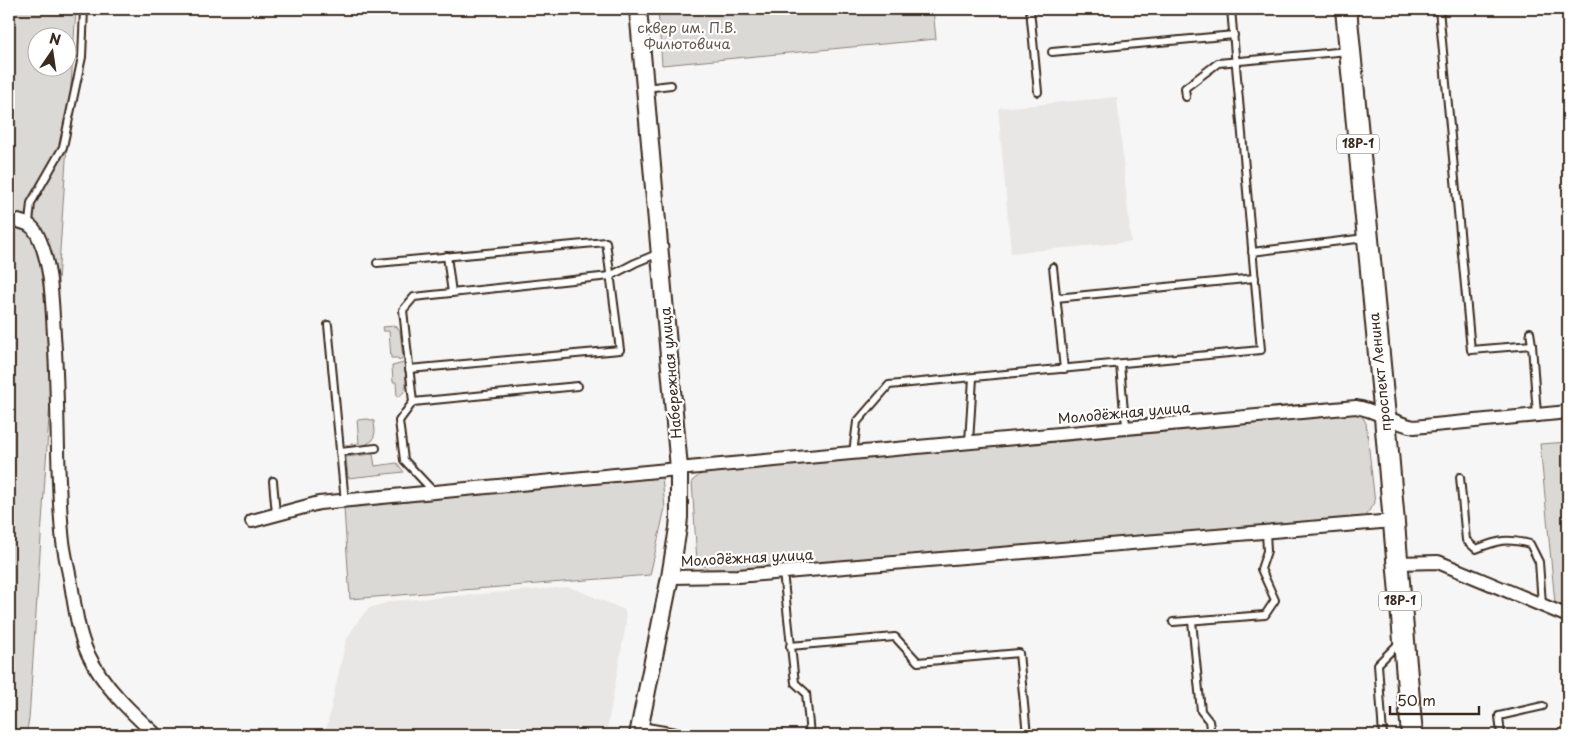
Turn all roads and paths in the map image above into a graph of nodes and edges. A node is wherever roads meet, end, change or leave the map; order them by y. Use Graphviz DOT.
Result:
graph roads {
  1 [pos="84,9"];
  2 [pos="638,9"];
  3 [pos="1030,9"];
  4 [pos="1231,9"];
  5 [pos="1346,9"];
  6 [pos="1438,9"];
  7 [pos="1234,36"];
  8 [pos="1349,51"];
  9 [pos="1052,52"];
  10 [pos="1236,61"];
  11 [pos="671,85"];
  12 [pos="645,88"];
  13 [pos="1038,92"];
  14 [pos="1186,97"];
  15 [pos="9,219"];
  16 [pos="33,228"];
  17 [pos="1367,238"];
  18 [pos="660,252"];
  19 [pos="1252,252"];
  20 [pos="447,256"];
  21 [pos="377,263"];
  22 [pos="1053,267"];
  23 [pos="610,276"];
  24 [pos="1255,278"];
  25 [pos="452,293"];
  26 [pos="1056,298"];
  27 [pos="328,325"];
  28 [pos="1530,332"];
  29 [pos="1532,346"];
  30 [pos="1120,364"];
  31 [pos="409,369"];
  32 [pos="1064,369"];
  33 [pos="973,378"];
  34 [pos="578,386"];
  35 [pos="413,402"];
  36 [pos="1568,412"];
  37 [pos="1536,415"];
  38 [pos="1385,417"];
  39 [pos="1127,428"];
  40 [pos="969,442"];
  41 [pos="376,448"];
  42 [pos="340,452"];
  43 [pos="853,452"];
  44 [pos="679,468"];
  45 [pos="1460,477"];
  46 [pos="273,481"];
  47 [pos="435,492"];
  48 [pos="345,502"];
  49 [pos="276,514"];
  50 [pos="252,521"];
  51 [pos="1393,521"];
  52 [pos="1266,532"];
  53 [pos="1397,564"];
  54 [pos="783,572"];
  55 [pos="670,577"];
  56 [pos="1542,604"];
  57 [pos="1568,616"];
  58 [pos="1192,621"];
  59 [pos="1173,622"];
  60 [pos="1403,639"];
  61 [pos="790,646"];
  62 [pos="1543,706"];
  63 [pos="639,730"];
  64 [pos="676,732"];
  65 [pos="156,735"];
  66 [pos="810,735"];
  67 [pos="1027,735"];
  68 [pos="1211,735"];
  69 [pos="1383,735"];
  70 [pos="1412,735"];
  71 [pos="1500,735"];
  1 -- 16 [label="lane"];
  2 -- 12 [label="street, Набережная улица"];
  3 -- 13 [label="lane"];
  4 -- 7 [label="lane"];
  5 -- 8 [label="main road, проспект Ленина / 18Р-1"];
  6 -- 29 [label="lane"];
  7 -- 9 [label="lane"];
  7 -- 10 [label="lane"];
  8 -- 10 [label="lane"];
  8 -- 17 [label="main road, проспект Ленина / 18Р-1"];
  10 -- 14 [label="lane"];
  10 -- 19 [label="lane"];
  11 -- 12 [label="lane"];
  12 -- 18 [label="street, Набережная улица"];
  15 -- 16 [label="street"];
  16 -- 65 [label="street"];
  17 -- 19 [label="lane"];
  17 -- 38 [label="main road, проспект Ленина / 18Р-1"];
  18 -- 23 [label="lane"];
  18 -- 44 [label="street, Набережная улица"];
  19 -- 24 [label="lane"];
  20 -- 21 [label="lane"];
  20 -- 23 [label="lane"];
  20 -- 25 [label="lane"];
  22 -- 26 [label="lane"];
  23 -- 25 [label="lane"];
  23 -- 31 [label="lane"];
  24 -- 26 [label="lane"];
  24 -- 30 [label="lane"];
  25 -- 31 [label="lane"];
  26 -- 32 [label="lane"];
  27 -- 42 [label="lane"];
  28 -- 29 [label="lane"];
  29 -- 37 [label="lane"];
  30 -- 32 [label="lane"];
  30 -- 39 [label="lane"];
  31 -- 35 [label="lane"];
  32 -- 33 [label="lane"];
  33 -- 40 [label="lane"];
  33 -- 43 [label="lane"];
  34 -- 35 [label="lane"];
  35 -- 47 [label="lane"];
  36 -- 37 [label="street, Молодёжная улица"];
  37 -- 38 [label="street, Молодёжная улица"];
  38 -- 39 [label="street, Молодёжная улица"];
  38 -- 51 [label="main road, проспект Ленина / 18Р-1"];
  39 -- 40 [label="street, Молодёжная улица"];
  40 -- 43 [label="street, Молодёжная улица"];
  41 -- 42 [label="lane"];
  42 -- 48 [label="lane"];
  43 -- 44 [label="street, Молодёжная улица"];
  44 -- 47 [label="street, Молодёжная улица"];
  44 -- 55 [label="street, Набережная улица"];
  45 -- 56 [label="lane"];
  46 -- 49 [label="lane"];
  47 -- 48 [label="street, Молодёжная улица"];
  48 -- 49 [label="street, Молодёжная улица"];
  49 -- 50 [label="street, Молодёжная улица"];
  51 -- 52 [label="street, Молодёжная улица"];
  51 -- 53 [label="main road, проспект Ленина / 18Р-1"];
  52 -- 54 [label="street, Молодёжная улица"];
  52 -- 58 [label="lane"];
  53 -- 56 [label="street"];
  53 -- 60 [label="main road, проспект Ленина / 18Р-1"];
  54 -- 55 [label="street, Молодёжная улица"];
  54 -- 61 [label="lane"];
  55 -- 63 [label="street, Набережная улица"];
  56 -- 57 [label="street"];
  58 -- 59 [label="lane"];
  58 -- 68 [label="lane"];
  60 -- 69 [label="lane"];
  60 -- 70 [label="main road, проспект Ленина / 18Р-1"];
  61 -- 66 [label="lane"];
  61 -- 67 [label="lane"];
  62 -- 71 [label="lane"];
  63 -- 64 [label="lane"];
}
